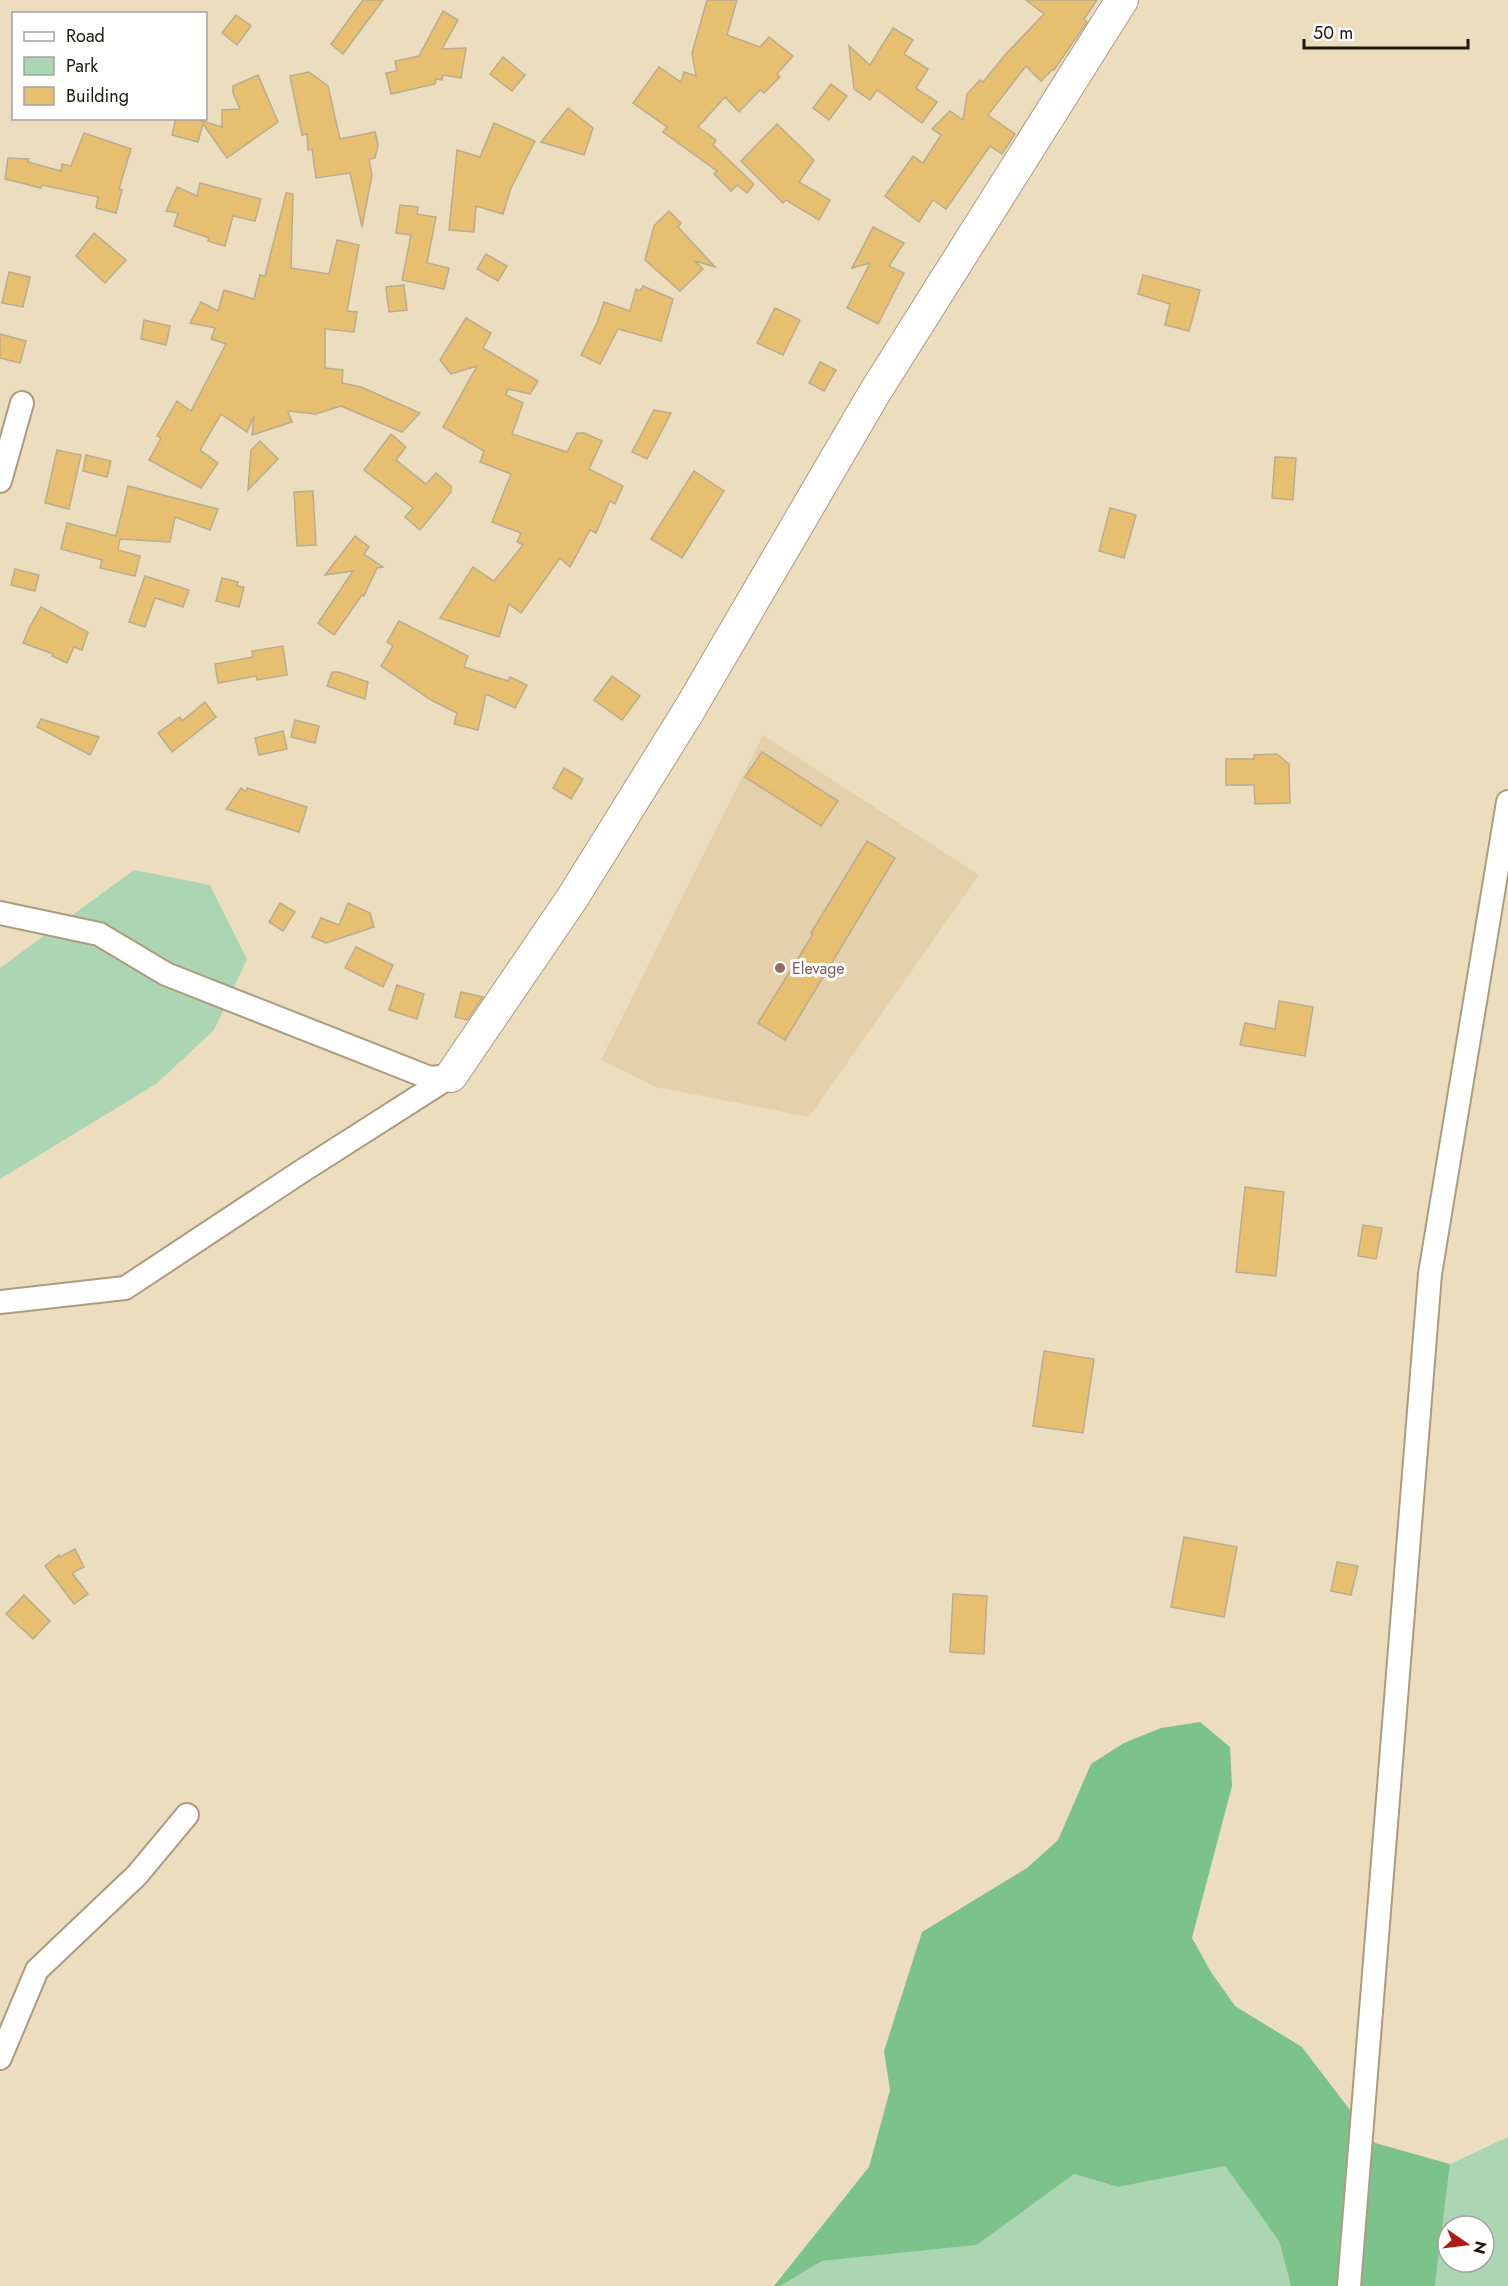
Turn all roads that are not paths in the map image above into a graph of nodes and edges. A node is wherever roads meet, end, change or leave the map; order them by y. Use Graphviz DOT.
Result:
graph roads {
  1 [pos="1122,0"];
  2 [pos="22,403"];
  3 [pos="0,481"];
  4 [pos="1508,802"];
  5 [pos="0,913"];
  6 [pos="451,1076"];
  7 [pos="0,1302"];
  8 [pos="187,1815"];
  9 [pos="0,2058"];
  10 [pos="1349,2286"];
  1 -- 6 [label="street"];
  2 -- 3 [label="street"];
  4 -- 10 [label="street"];
  5 -- 6 [label="street"];
  6 -- 7 [label="street"];
  8 -- 9 [label="street"];
}
